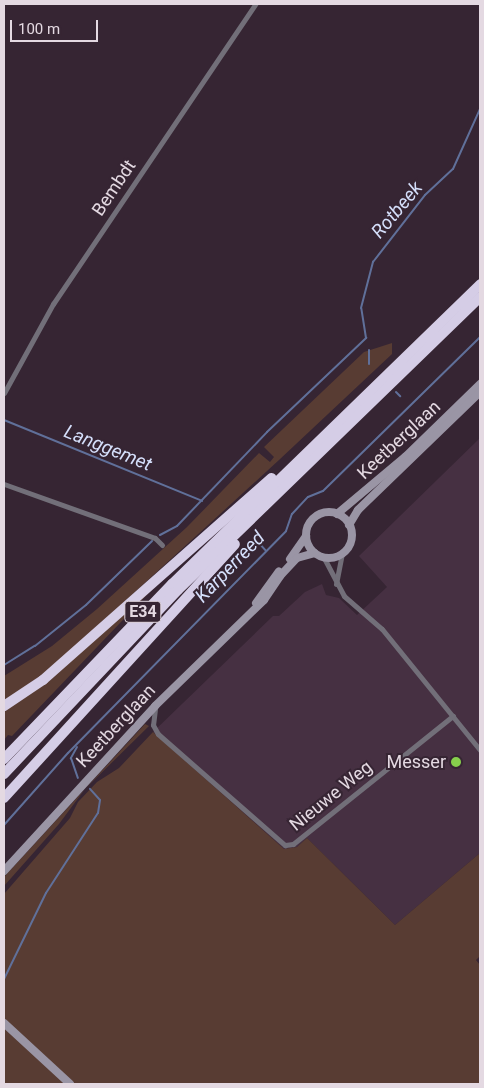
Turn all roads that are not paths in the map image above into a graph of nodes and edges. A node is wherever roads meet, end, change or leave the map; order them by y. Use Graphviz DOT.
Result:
graph roads {
  1 [pos="256,4"];
  2 [pos="480,284"];
  3 [pos="480,297"];
  4 [pos="480,384"];
  5 [pos="480,392"];
  6 [pos="4,393"];
  7 [pos="288,470"];
  8 [pos="4,484"];
  9 [pos="337,514"];
  10 [pos="252,519"];
  11 [pos="349,525"];
  12 [pos="306,536"];
  13 [pos="162,545"];
  14 [pos="314,552"];
  15 [pos="342,554"];
  16 [pos="324,558"];
  17 [pos="336,584"];
  18 [pos="254,606"];
  19 [pos="4,706"];
  20 [pos="155,706"];
  21 [pos="453,716"];
  22 [pos="480,750"];
  23 [pos="4,759"];
  24 [pos="4,774"];
  25 [pos="4,798"];
  26 [pos="4,871"];
  27 [pos="4,1023"];
  28 [pos="70,1084"];
  1 -- 6 [label="street, Bembdt"];
  2 -- 7 [label="highway, E34"];
  3 -- 10 [label="highway, E34"];
  4 -- 9 [label="main road, Keetberglaan"];
  5 -- 11 [label="main road, Keetberglaan"];
  7 -- 19 [label="highway"];
  7 -- 23 [label="highway, E34"];
  8 -- 13 [label="street"];
  9 -- 11 [label="main road"];
  9 -- 12 [label="main road"];
  10 -- 24 [label="highway, E34"];
  10 -- 25 [label="highway"];
  11 -- 15 [label="main road"];
  12 -- 14 [label="main road"];
  12 -- 18 [label="main road, Keetberglaan"];
  14 -- 16 [label="main road"];
  14 -- 18 [label="main road, Keetberglaan"];
  15 -- 16 [label="main road"];
  15 -- 17 [label="street"];
  16 -- 17 [label="street"];
  17 -- 21 [label="street"];
  18 -- 20 [label="main road, Keetberglaan"];
  20 -- 21 [label="street, Nieuwe Weg"];
  20 -- 26 [label="main road, Keetberglaan"];
  21 -- 22 [label="street"];
  27 -- 28 [label="main road"];
}
